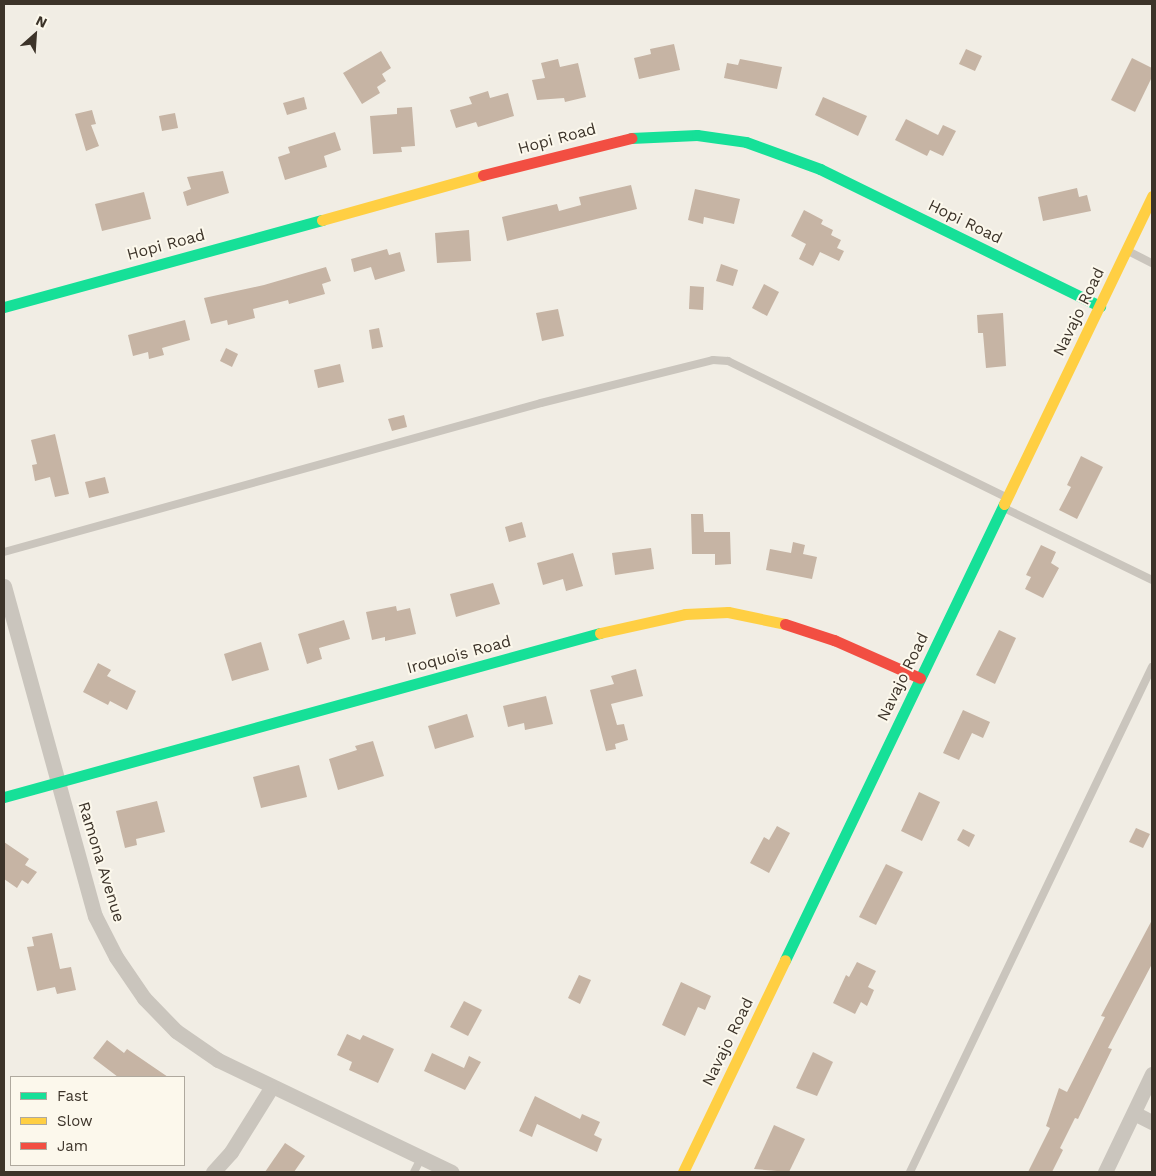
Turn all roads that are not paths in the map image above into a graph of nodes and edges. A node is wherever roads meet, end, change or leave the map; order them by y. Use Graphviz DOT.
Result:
graph roads {
  1 [pos="1152,196"];
  2 [pos="1126,250"];
  3 [pos="1152,263"];
  4 [pos="1100,306"];
  5 [pos="4,307"];
  6 [pos="1005,503"];
  7 [pos="4,552"];
  8 [pos="1152,580"];
  9 [pos="4,586"];
  10 [pos="1152,667"];
  11 [pos="920,678"];
  12 [pos="59,782"];
  13 [pos="4,797"];
  14 [pos="1152,1074"];
  15 [pos="271,1088"];
  16 [pos="1134,1113"];
  17 [pos="1152,1122"];
  18 [pos="421,1158"];
  19 [pos="213,1172"];
  20 [pos="414,1172"];
  21 [pos="452,1172"];
  22 [pos="683,1172"];
  23 [pos="910,1172"];
  24 [pos="1105,1172"];
  1 -- 2 [label="street, Navajo Road"];
  2 -- 3 [label="lane"];
  2 -- 4 [label="street, Navajo Road"];
  4 -- 5 [label="street, Hopi Road"];
  4 -- 6 [label="street, Navajo Road"];
  6 -- 7 [label="lane"];
  6 -- 8 [label="lane"];
  6 -- 11 [label="street, Navajo Road"];
  9 -- 12 [label="street, Ramona Avenue"];
  10 -- 23 [label="lane"];
  11 -- 12 [label="street, Iroquois Road"];
  11 -- 22 [label="street, Navajo Road"];
  12 -- 13 [label="street, Iroquois Road"];
  12 -- 15 [label="street, Ramona Avenue"];
  14 -- 16 [label="street"];
  15 -- 18 [label="street, Ramona Avenue"];
  15 -- 19 [label="street"];
  16 -- 17 [label="street"];
  16 -- 24 [label="street"];
  18 -- 20 [label="lane"];
  18 -- 21 [label="street, Ramona Avenue"];
}
